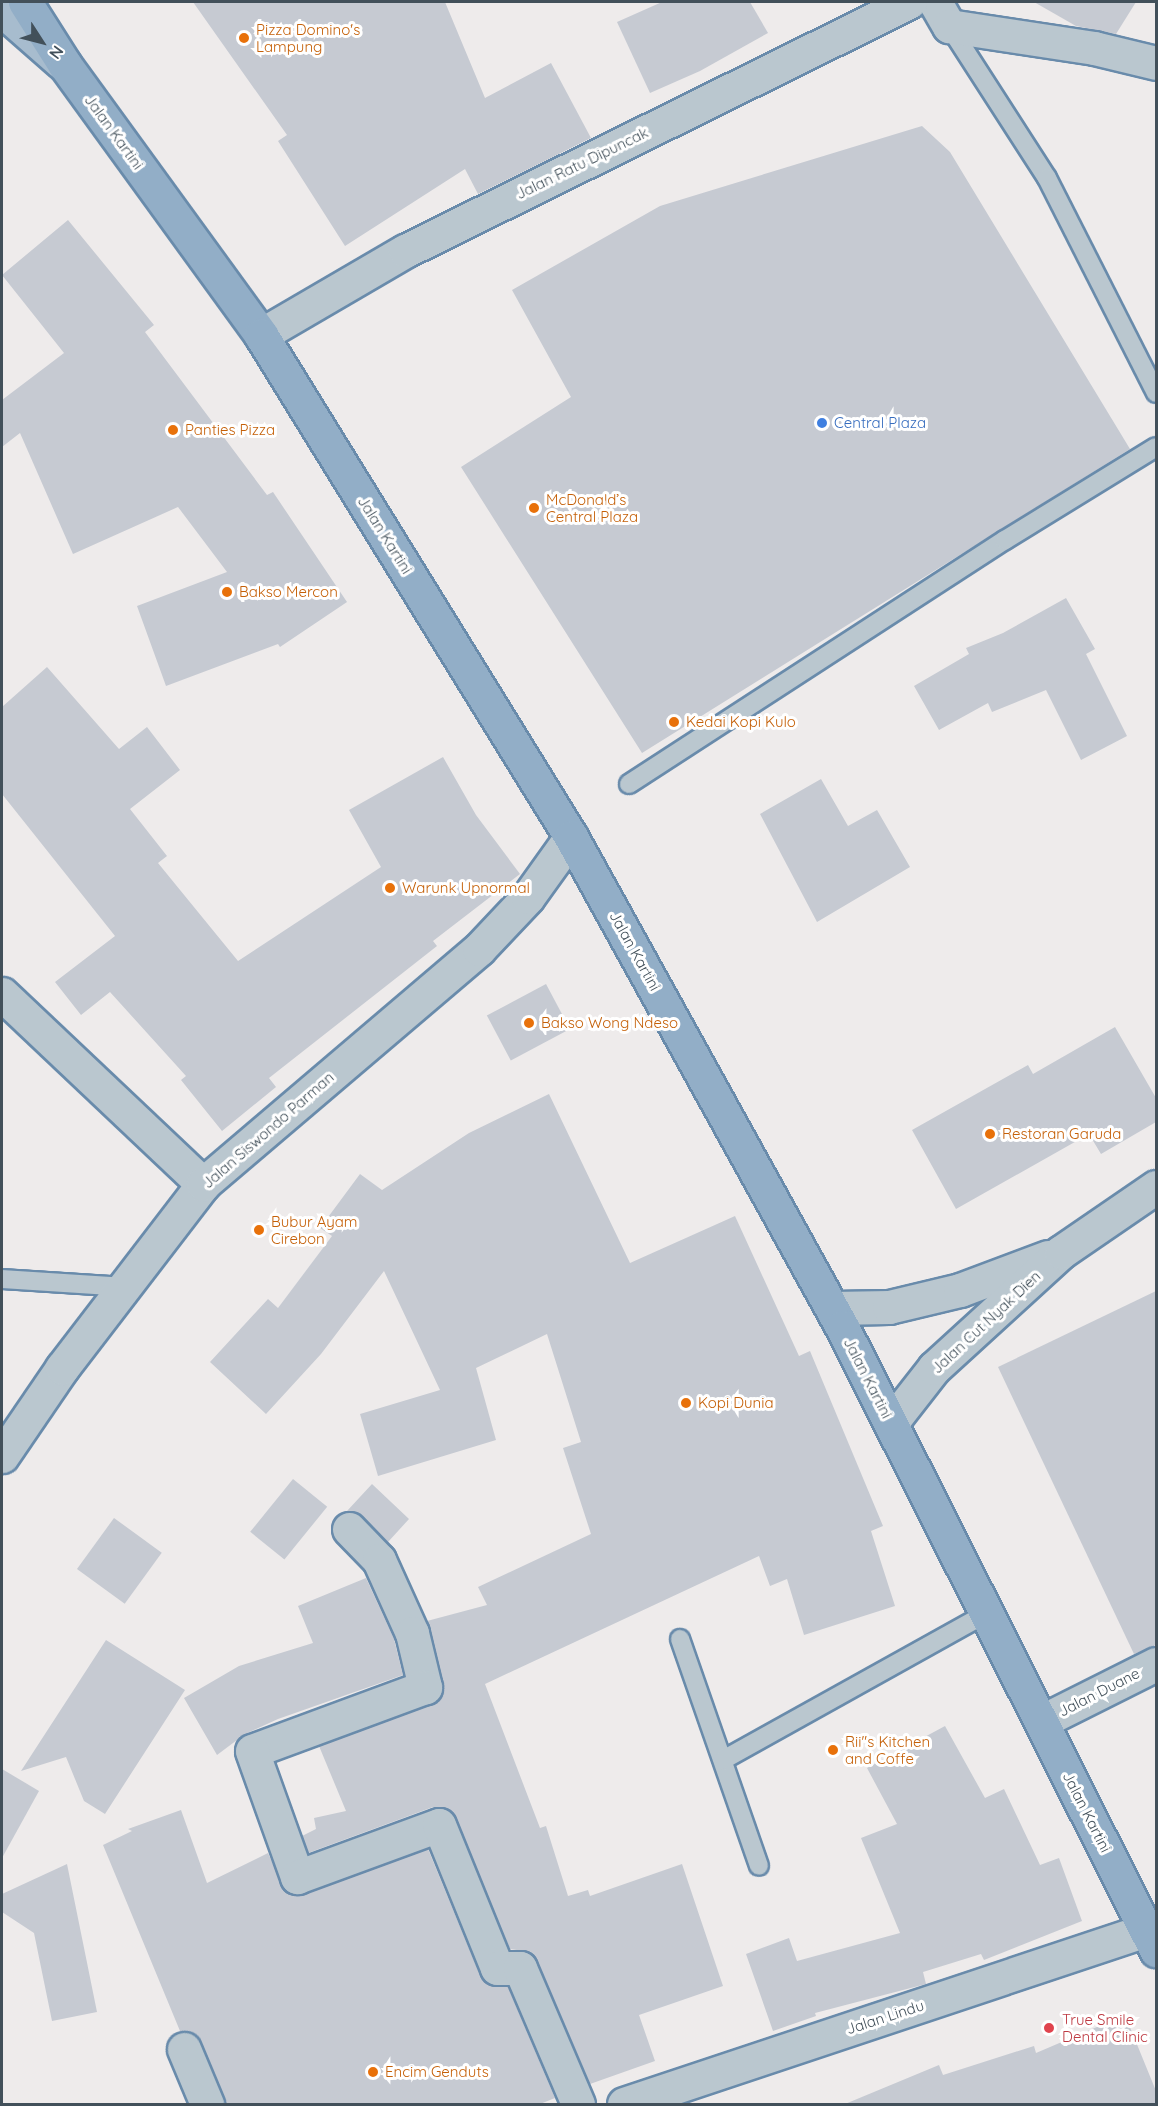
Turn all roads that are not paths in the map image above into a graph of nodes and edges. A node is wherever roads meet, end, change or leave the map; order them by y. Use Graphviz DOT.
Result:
graph roads {
  1 [pos="25,2"];
  2 [pos="909,2"];
  3 [pos="2,10"];
  4 [pos="942,14"];
  5 [pos="1156,63"];
  6 [pos="65,65"];
  7 [pos="261,335"];
  8 [pos="1156,393"];
  9 [pos="1156,447"];
  10 [pos="629,784"];
  11 [pos="571,837"];
  12 [pos="2,994"];
  13 [pos="203,1184"];
  14 [pos="1156,1187"];
  15 [pos="1061,1252"];
  16 [pos="2,1279"];
  17 [pos="125,1287"];
  18 [pos="832,1308"];
  19 [pos="891,1423"];
  20 [pos="2,1456"];
  21 [pos="349,1529"];
  22 [pos="987,1613"];
  23 [pos="680,1639"];
  24 [pos="1156,1664"];
  25 [pos="1042,1721"];
  26 [pos="723,1760"];
  27 [pos="759,1866"];
  28 [pos="1151,1940"];
  29 [pos="184,2049"];
  30 [pos="207,2104"];
  31 [pos="578,2104"];
  32 [pos="624,2104"];
  1 -- 6 [label="highway, Jalan Kartini"];
  2 -- 7 [label="street, Jalan Ratu Dipuncak"];
  3 -- 6 [label="main road"];
  4 -- 5 [label="street"];
  4 -- 8 [label="lane"];
  6 -- 7 [label="highway, Jalan Kartini"];
  7 -- 11 [label="highway, Jalan Kartini"];
  9 -- 10 [label="lane"];
  11 -- 13 [label="street, Jalan Siswondo Parman"];
  11 -- 18 [label="highway, Jalan Kartini"];
  12 -- 13 [label="street"];
  13 -- 17 [label="street, Jalan Siswondo Parman"];
  14 -- 15 [label="street, Jalan Cut Nyak Dien"];
  15 -- 18 [label="street, Jalan Cut Nyak Dien"];
  15 -- 19 [label="street, Jalan Cut Nyak Dien"];
  16 -- 17 [label="lane"];
  17 -- 20 [label="street, Jalan Siswondo Parman"];
  18 -- 19 [label="highway, Jalan Kartini"];
  19 -- 22 [label="highway, Jalan Kartini"];
  21 -- 31 [label="street"];
  22 -- 25 [label="highway, Jalan Kartini"];
  22 -- 26 [label="lane"];
  23 -- 26 [label="lane"];
  24 -- 25 [label="street, Jalan Duane"];
  25 -- 28 [label="highway, Jalan Kartini"];
  26 -- 27 [label="lane"];
  28 -- 32 [label="street, Jalan Lindu"];
  29 -- 30 [label="street"];
}
